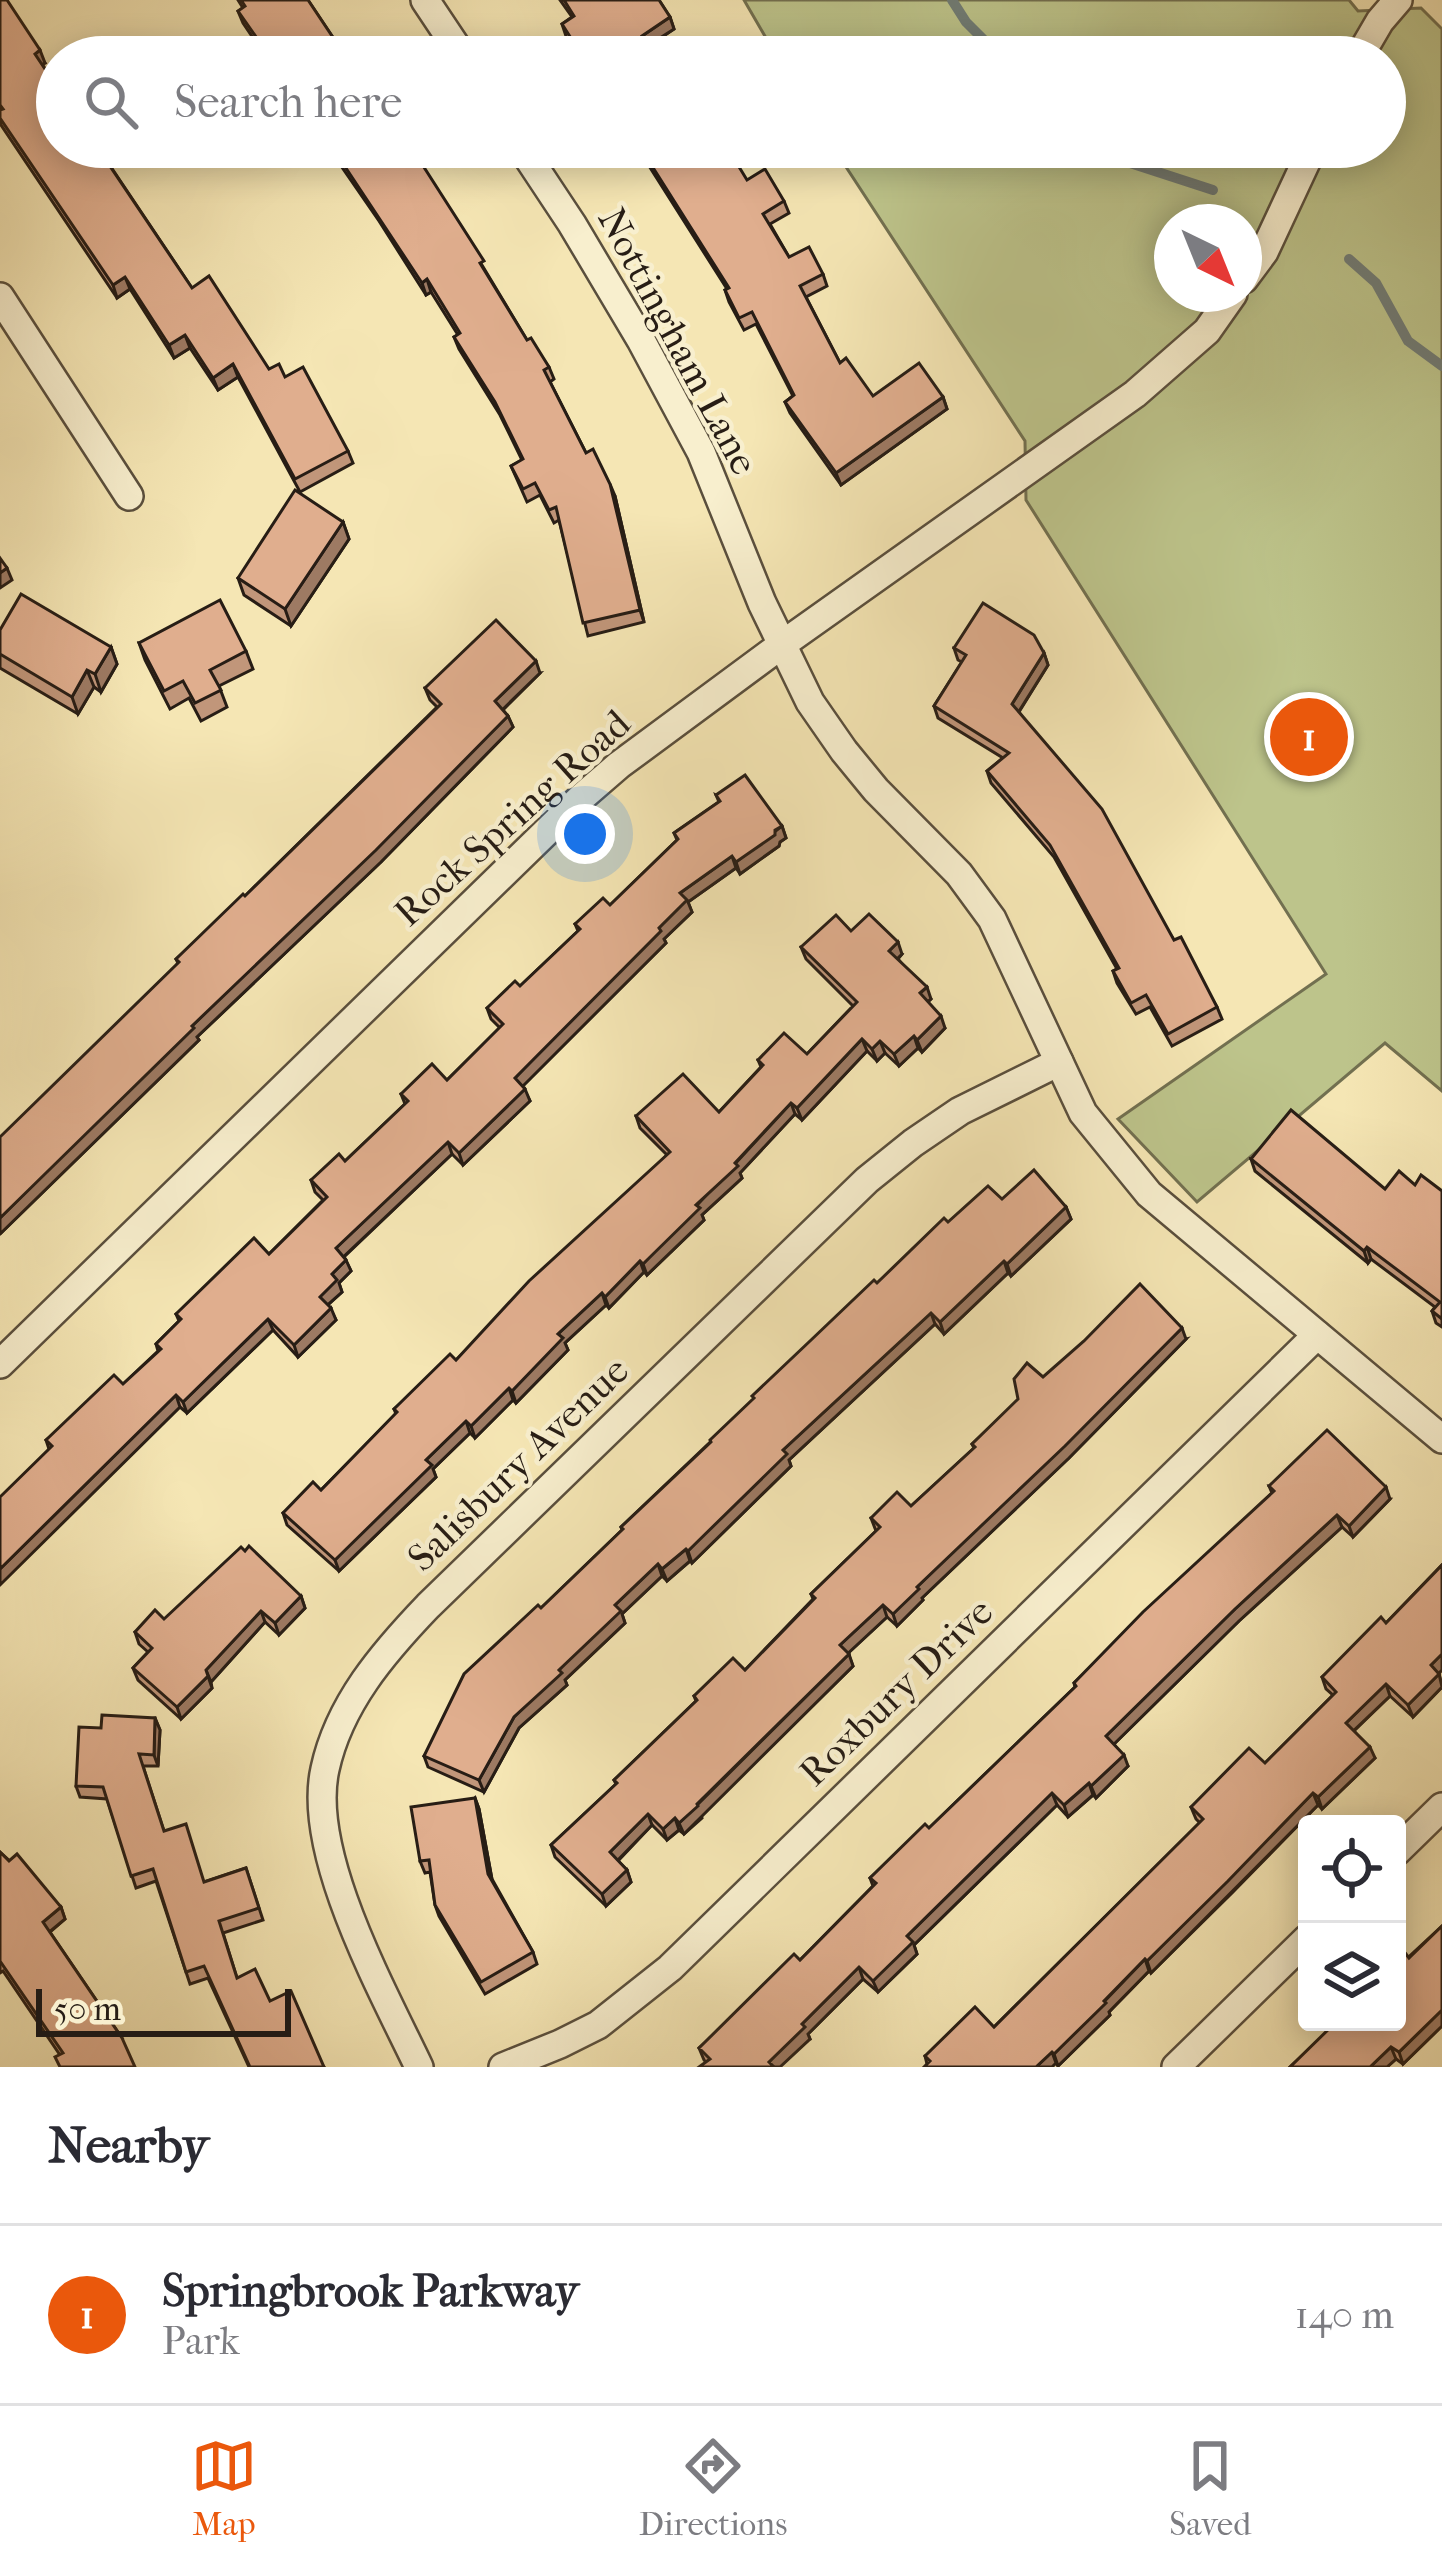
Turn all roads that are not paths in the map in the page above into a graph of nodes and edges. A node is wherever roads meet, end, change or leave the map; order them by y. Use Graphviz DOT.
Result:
graph roads {
  1 [pos="425,0"];
  2 [pos="1398,0"];
  3 [pos="449,36"];
  4 [pos="1371,36"];
  5 [pos="535,168"];
  6 [pos="1303,168"];
  7 [pos="1262,255"];
  8 [pos="0,297"];
  9 [pos="1220,312"];
  10 [pos="129,496"];
  11 [pos="781,646"];
  12 [pos="1059,1062"];
  13 [pos="1317,1335"];
  14 [pos="0,1364"];
  15 [pos="1442,1439"];
  16 [pos="1442,1807"];
  17 [pos="1406,1842"];
  18 [pos="1298,1948"];
  19 [pos="419,2067"];
  20 [pos="503,2067"];
  21 [pos="1176,2067"];
  1 -- 3 [label="street"];
  2 -- 4 [label="street"];
  5 -- 11 [label="street, Nottingham Lane"];
  6 -- 7 [label="street"];
  8 -- 10 [label="street"];
  9 -- 11 [label="street, Rock Spring Road"];
  11 -- 12 [label="street, Nottingham Lane"];
  11 -- 14 [label="street, Rock Spring Road"];
  12 -- 13 [label="street, Nottingham Lane"];
  12 -- 19 [label="street, Salisbury Avenue"];
  13 -- 15 [label="street, Nottingham Lane"];
  13 -- 20 [label="street, Roxbury Drive"];
  16 -- 17 [label="street"];
  18 -- 21 [label="street"];
}
